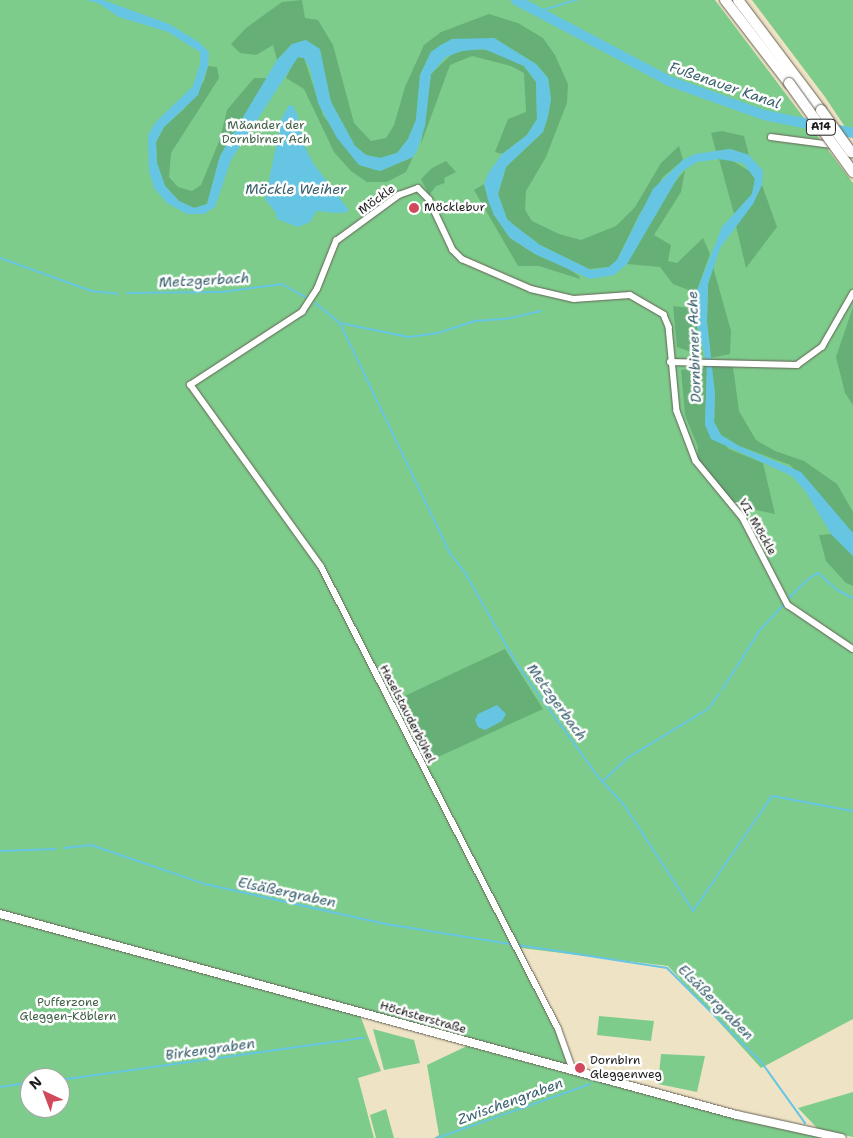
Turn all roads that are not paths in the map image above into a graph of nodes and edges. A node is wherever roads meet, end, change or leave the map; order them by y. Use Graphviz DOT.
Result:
graph roads {
  1 [pos="725,0"];
  2 [pos="738,0"];
  3 [pos="743,14"];
  4 [pos="771,137"];
  5 [pos="853,147"];
  6 [pos="853,155"];
  7 [pos="853,172"];
  8 [pos="853,294"];
  9 [pos="670,362"];
  10 [pos="190,385"];
  11 [pos="853,649"];
  12 [pos="0,914"];
  13 [pos="573,1071"];
  14 [pos="842,1138"];
  1 -- 3 [label="highway, A14"];
  2 -- 3 [label="highway, A14"];
  3 -- 6 [label="highway, A14, bridge"];
  3 -- 7 [label="highway, A14, bridge"];
  4 -- 5 [label="street"];
  8 -- 9 [label="street"];
  9 -- 10 [label="street, Möckle"];
  9 -- 11 [label="street, VI. Möckle"];
  10 -- 13 [label="street, Haselstauderbühel"];
  12 -- 13 [label="main road, Höchsterstraße"];
  13 -- 14 [label="main road, Höchsterstraße"];
}
